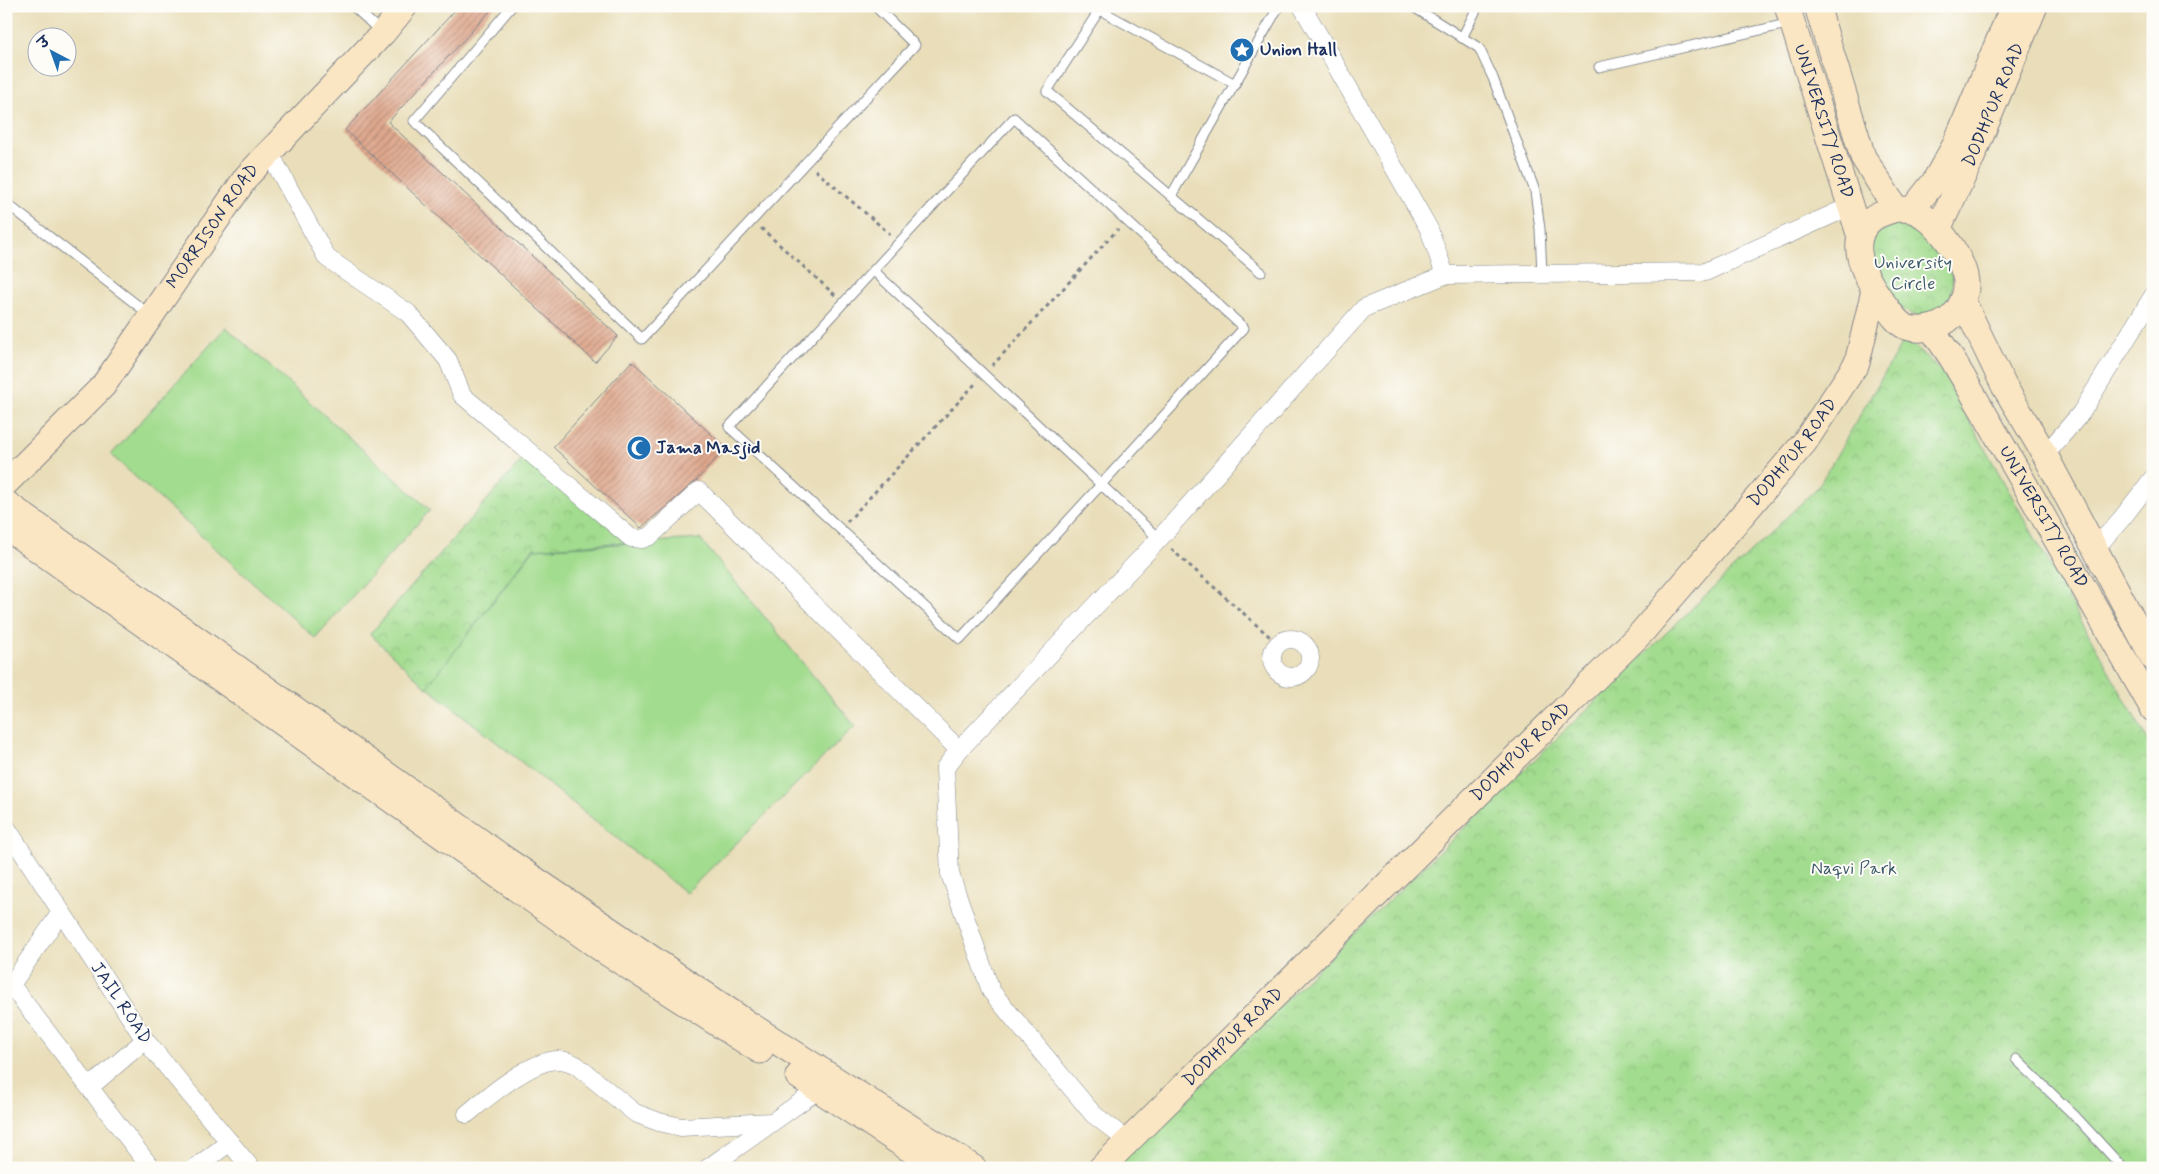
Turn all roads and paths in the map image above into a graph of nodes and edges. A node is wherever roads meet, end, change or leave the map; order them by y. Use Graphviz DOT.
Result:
graph roads {
  1 [pos="353,6"];
  2 [pos="404,6"];
  3 [pos="512,6"];
  4 [pos="875,6"];
  5 [pos="1302,6"];
  6 [pos="1412,6"];
  7 [pos="1478,6"];
  8 [pos="1817,6"];
  9 [pos="2018,6"];
  10 [pos="1277,7"];
  11 [pos="1101,8"];
  12 [pos="1789,14"];
  13 [pos="383,33"];
  14 [pos="1462,38"];
  15 [pos="1599,67"];
  16 [pos="1235,84"];
  17 [pos="269,152"];
  18 [pos="807,162"];
  19 [pos="1171,196"];
  20 [pos="6,203"];
  21 [pos="1851,206"];
  22 [pos="1904,209"];
  23 [pos="753,220"];
  24 [pos="1938,228"];
  25 [pos="1860,237"];
  26 [pos="900,242"];
  27 [pos="874,271"];
  28 [pos="1261,272"];
  29 [pos="1542,274"];
  30 [pos="1444,275"];
  31 [pos="1874,290"];
  32 [pos="2153,296"];
  33 [pos="1963,301"];
  34 [pos="844,303"];
  35 [pos="151,316"];
  36 [pos="1931,328"];
  37 [pos="2045,455"];
  38 [pos="2153,478"];
  39 [pos="6,483"];
  40 [pos="1101,485"];
  41 [pos="6,503"];
  42 [pos="6,527"];
  43 [pos="1159,539"];
  44 [pos="2094,550"];
  45 [pos="1278,644"];
  46 [pos="2153,658"];
  47 [pos="2153,709"];
  48 [pos="959,750"];
  49 [pos="6,827"];
  50 [pos="61,912"];
  51 [pos="145,1040"];
  52 [pos="2016,1059"];
  53 [pos="824,1082"];
  54 [pos="90,1087"];
  55 [pos="467,1114"];
  56 [pos="772,1122"];
  57 [pos="1128,1141"];
  58 [pos="230,1142"];
  59 [pos="151,1168"];
  60 [pos="195,1168"];
  61 [pos="251,1168"];
  62 [pos="708,1168"];
  63 [pos="938,1168"];
  64 [pos="974,1168"];
  65 [pos="1102,1168"];
  66 [pos="2123,1168"];
  1 -- 13 [label="lane"];
  2 -- 13 [label="main road, MORRISON ROAD"];
  3 -- 23 [label="lane"];
  4 -- 18 [label="lane"];
  5 -- 30 [label="street"];
  6 -- 14 [label="lane"];
  7 -- 14 [label="lane"];
  8 -- 22 [label="main road"];
  9 -- 22 [label="main road, DODHPUR ROAD"];
  9 -- 24 [label="main road, DODHPUR ROAD"];
  10 -- 16 [label="lane"];
  11 -- 16 [label="lane"];
  11 -- 19 [label="lane"];
  12 -- 15 [label="lane"];
  12 -- 21 [label="main road, UNIVERSITY ROAD"];
  13 -- 17 [label="main road, MORRISON ROAD"];
  14 -- 29 [label="lane"];
  16 -- 19 [label="lane"];
  17 -- 35 [label="main road, MORRISON ROAD"];
  17 -- 48 [label="street"];
  18 -- 23 [label="lane"];
  18 -- 26 [label="path"];
  19 -- 28 [label="lane"];
  20 -- 35 [label="lane"];
  21 -- 25 [label="main road, UNIVERSITY ROAD"];
  21 -- 29 [label="street"];
  22 -- 24 [label="main road"];
  22 -- 25 [label="main road"];
  23 -- 34 [label="path"];
  24 -- 33 [label="main road"];
  25 -- 31 [label="main road"];
  26 -- 27 [label="lane"];
  26 -- 40 [label="lane"];
  27 -- 34 [label="lane"];
  27 -- 40 [label="lane"];
  29 -- 30 [label="street"];
  30 -- 43 [label="street"];
  31 -- 36 [label="main road"];
  31 -- 57 [label="main road, DODHPUR ROAD"];
  32 -- 37 [label="street"];
  33 -- 36 [label="main road"];
  33 -- 37 [label="main road, UNIVERSITY ROAD"];
  34 -- 40 [label="lane"];
  35 -- 39 [label="main road, MORRISON ROAD"];
  36 -- 47 [label="main road, UNIVERSITY ROAD"];
  37 -- 44 [label="main road, UNIVERSITY ROAD"];
  38 -- 44 [label="street"];
  40 -- 43 [label="lane"];
  41 -- 53 [label="main road"];
  42 -- 53 [label="main road"];
  43 -- 45 [label="path"];
  43 -- 48 [label="street"];
  44 -- 46 [label="main road, UNIVERSITY ROAD"];
  48 -- 57 [label="street"];
  49 -- 50 [label="street, JAIL ROAD"];
  50 -- 51 [label="street, JAIL ROAD"];
  50 -- 54 [label="street"];
  51 -- 54 [label="street"];
  51 -- 58 [label="street, JAIL ROAD"];
  52 -- 66 [label="lane"];
  53 -- 56 [label="street"];
  53 -- 63 [label="main road"];
  53 -- 64 [label="main road"];
  54 -- 59 [label="street"];
  55 -- 56 [label="street"];
  56 -- 62 [label="street"];
  57 -- 65 [label="main road, DODHPUR ROAD"];
  58 -- 60 [label="street"];
  58 -- 61 [label="street, JAIL ROAD"];
}
